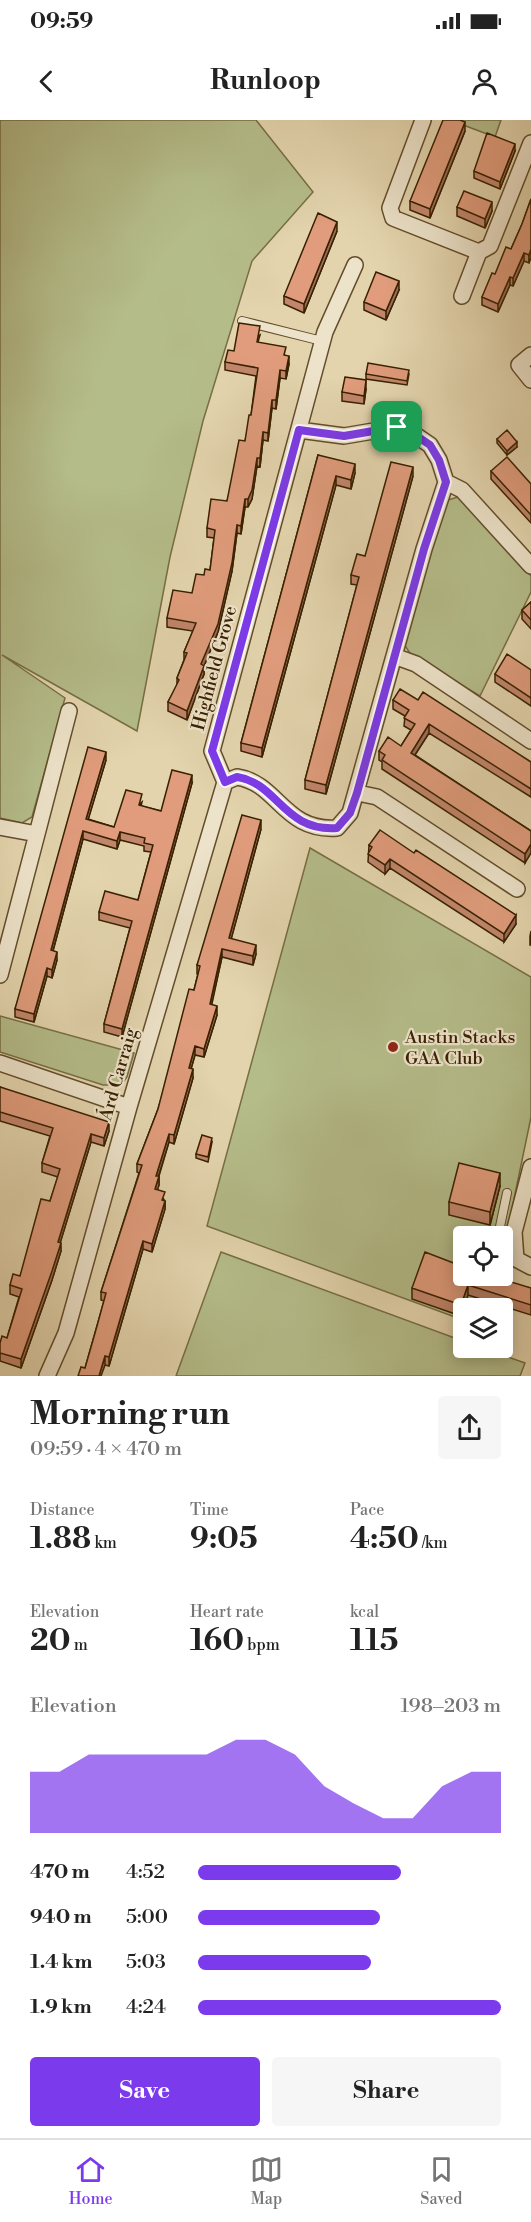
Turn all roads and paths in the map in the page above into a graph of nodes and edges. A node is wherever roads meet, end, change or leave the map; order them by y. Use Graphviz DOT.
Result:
graph roads {
  1 [pos="423,120"];
  2 [pos="531,143"];
  3 [pos="479,252"];
  4 [pos="354,265"];
  5 [pos="462,296"];
  6 [pos="242,321"];
  7 [pos="322,341"];
  8 [pos="525,360"];
  9 [pos="531,380"];
  10 [pos="299,430"];
  11 [pos="446,482"];
  12 [pos="531,566"];
  13 [pos="394,656"];
  14 [pos="69,711"];
  15 [pos="531,741"];
  16 [pos="225,782"];
  17 [pos="357,793"];
  18 [pos="0,827"];
  19 [pos="38,834"];
  20 [pos="517,889"];
  21 [pos="0,975"];
  22 [pos="0,1063"];
  23 [pos="129,1107"];
  24 [pos="531,1167"];
  25 [pos="507,1193"];
  26 [pos="500,1226"];
  27 [pos="513,1238"];
  28 [pos="513,1264"];
  29 [pos="531,1267"];
  30 [pos="47,1376"];
  1 -- 3 [label="street"];
  2 -- 3 [label="street"];
  3 -- 5 [label="street"];
  4 -- 7 [label="street, Highfield Grove"];
  6 -- 7 [label="lane"];
  7 -- 10 [label="street, Highfield Grove"];
  8 -- 9 [label="street"];
  10 -- 11 [label="street"];
  10 -- 16 [label="street, Highfield Grove"];
  11 -- 12 [label="street"];
  11 -- 13 [label="street"];
  13 -- 15 [label="street"];
  13 -- 17 [label="street"];
  14 -- 19 [label="street"];
  16 -- 17 [label="street"];
  16 -- 23 [label="street, Árd Carraig"];
  17 -- 20 [label="street"];
  18 -- 19 [label="street"];
  19 -- 21 [label="street"];
  22 -- 23 [label="street"];
  23 -- 30 [label="street, Árd Carraig"];
  24 -- 27 [label="street"];
  25 -- 26 [label="lane"];
  28 -- 29 [label="street"];
}
